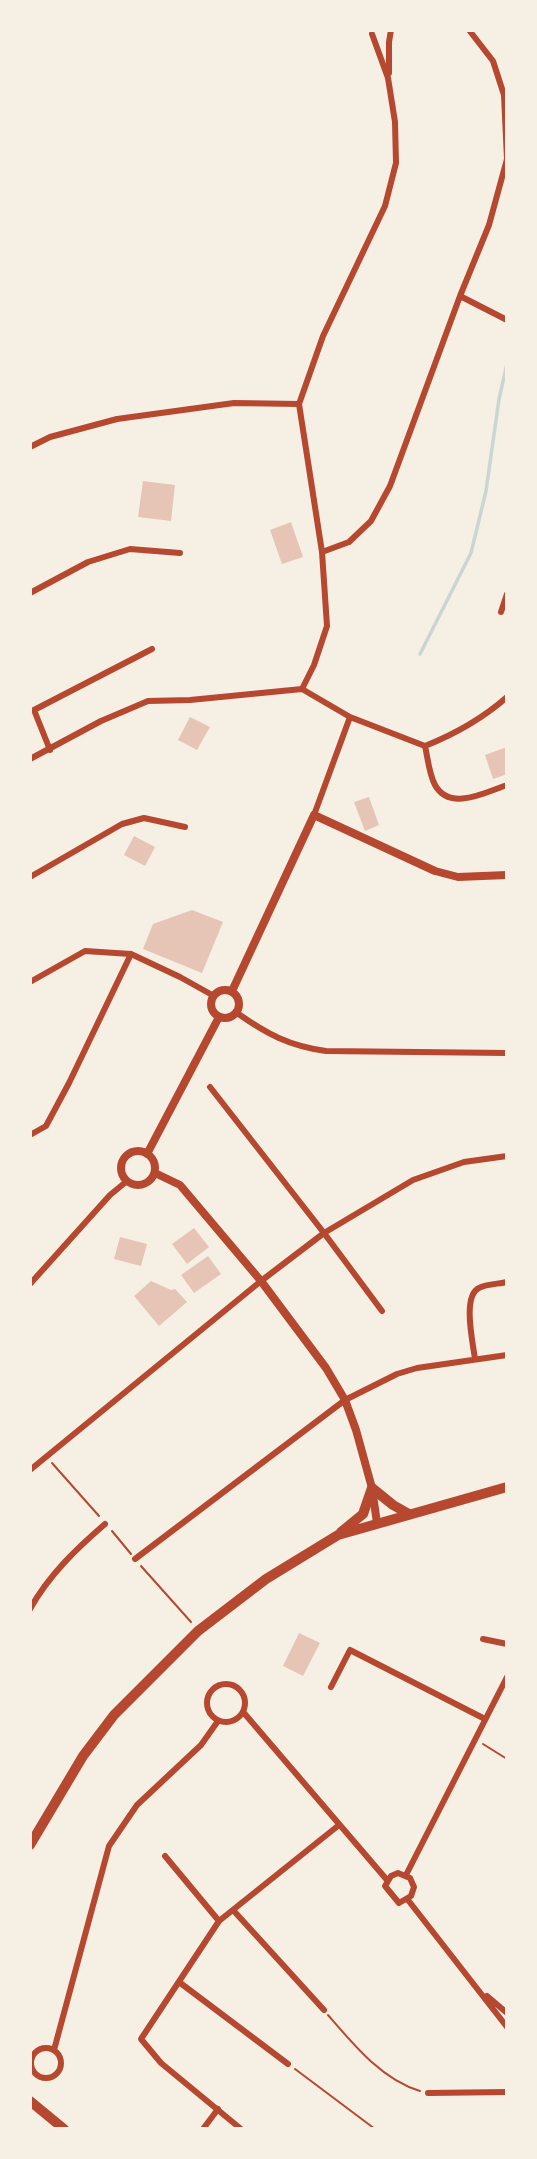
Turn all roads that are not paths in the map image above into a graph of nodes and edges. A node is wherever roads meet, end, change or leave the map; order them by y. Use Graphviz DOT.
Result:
graph roads {
  1 [pos="391,30"];
  2 [pos="469,30"];
  3 [pos="372,34"];
  4 [pos="388,78"];
  5 [pos="460,296"];
  6 [pos="507,320"];
  7 [pos="299,404"];
  8 [pos="30,447"];
  9 [pos="322,552"];
  10 [pos="180,553"];
  11 [pos="30,593"];
  12 [pos="507,594"];
  13 [pos="501,612"];
  14 [pos="152,649"];
  15 [pos="302,689"];
  16 [pos="507,697"];
  17 [pos="350,717"];
  18 [pos="425,747"];
  19 [pos="50,750"];
  20 [pos="30,759"];
  21 [pos="507,785"];
  22 [pos="314,815"];
  23 [pos="185,827"];
  24 [pos="507,876"];
  25 [pos="30,877"];
  26 [pos="131,954"];
  27 [pos="30,982"];
  28 [pos="232,991"];
  29 [pos="214,996"];
  30 [pos="237,1013"];
  31 [pos="219,1017"];
  32 [pos="507,1053"];
  33 [pos="210,1087"];
  34 [pos="30,1135"];
  35 [pos="146,1154"];
  36 [pos="507,1156"];
  37 [pos="155,1173"];
  38 [pos="127,1181"];
  39 [pos="324,1233"];
  40 [pos="261,1281"];
  41 [pos="507,1282"];
  42 [pos="30,1284"];
  43 [pos="382,1311"];
  44 [pos="507,1354"];
  45 [pos="475,1359"];
  46 [pos="345,1400"];
  47 [pos="30,1470"];
  48 [pos="372,1488"];
  49 [pos="507,1488"];
  50 [pos="409,1514"];
  51 [pos="377,1523"];
  52 [pos="106,1524"];
  53 [pos="338,1535"];
  54 [pos="135,1559"];
  55 [pos="30,1609"];
  56 [pos="482,1639"];
  57 [pos="507,1644"];
  58 [pos="507,1677"];
  59 [pos="331,1687"];
  60 [pos="243,1713"];
  61 [pos="485,1719"];
  62 [pos="218,1721"];
  63 [pos="339,1825"];
  64 [pos="30,1845"];
  65 [pos="165,1856"];
  66 [pos="406,1875"];
  67 [pos="387,1880"];
  68 [pos="408,1900"];
  69 [pos="233,1910"];
  70 [pos="219,1921"];
  71 [pos="179,1982"];
  72 [pos="475,1985"];
  73 [pos="324,2010"];
  74 [pos="507,2013"];
  75 [pos="507,2026"];
  76 [pos="54,2050"];
  77 [pos="288,2064"];
  78 [pos="507,2092"];
  79 [pos="428,2093"];
  80 [pos="30,2101"];
  81 [pos="218,2109"];
  82 [pos="64,2129"];
  83 [pos="203,2129"];
  84 [pos="241,2129"];
  1 -- 4 [label="street"];
  2 -- 5 [label="street"];
  3 -- 4 [label="street"];
  4 -- 7 [label="street"];
  5 -- 6 [label="street"];
  5 -- 9 [label="street"];
  7 -- 8 [label="street"];
  7 -- 9 [label="street"];
  9 -- 15 [label="street"];
  10 -- 11 [label="street"];
  12 -- 13 [label="street"];
  14 -- 19 [label="street"];
  15 -- 17 [label="street"];
  15 -- 19 [label="street"];
  16 -- 18 [label="street"];
  17 -- 18 [label="street"];
  17 -- 22 [label="street"];
  18 -- 21 [label="street"];
  19 -- 20 [label="street"];
  22 -- 24 [label="street"];
  22 -- 28 [label="street"];
  23 -- 25 [label="street"];
  26 -- 27 [label="street"];
  26 -- 29 [label="street"];
  26 -- 34 [label="street"];
  28 -- 29 [label="street"];
  28 -- 30 [label="street"];
  29 -- 31 [label="street"];
  30 -- 31 [label="street"];
  30 -- 32 [label="street"];
  31 -- 35 [label="street"];
  33 -- 39 [label="street"];
  35 -- 37 [label="street"];
  35 -- 38 [label="street"];
  36 -- 39 [label="street"];
  37 -- 38 [label="street"];
  37 -- 40 [label="street"];
  38 -- 42 [label="street"];
  39 -- 40 [label="street"];
  39 -- 43 [label="street"];
  40 -- 46 [label="street"];
  40 -- 47 [label="street"];
  41 -- 45 [label="street"];
  44 -- 45 [label="street"];
  45 -- 46 [label="street"];
  46 -- 48 [label="street"];
  46 -- 54 [label="street"];
  48 -- 50 [label="main road"];
  48 -- 51 [label="street"];
  48 -- 53 [label="main road"];
  49 -- 50 [label="main road"];
  50 -- 51 [label="main road"];
  51 -- 53 [label="main road"];
  52 -- 55 [label="street"];
  53 -- 64 [label="main road"];
  56 -- 57 [label="street"];
  58 -- 61 [label="street"];
  59 -- 61 [label="street"];
  60 -- 62 [label="street"];
  60 -- 62 [label="street"];
  60 -- 63 [label="street"];
  61 -- 66 [label="street"];
  62 -- 76 [label="street"];
  63 -- 67 [label="street"];
  63 -- 69 [label="street"];
  65 -- 70 [label="street"];
  66 -- 67 [label="street"];
  66 -- 68 [label="street"];
  67 -- 68 [label="street"];
  68 -- 72 [label="street"];
  69 -- 70 [label="street"];
  69 -- 73 [label="street"];
  70 -- 71 [label="street"];
  71 -- 77 [label="street"];
  71 -- 81 [label="street"];
  72 -- 74 [label="street"];
  72 -- 75 [label="street"];
  76 -- 76 [label="street"];
  78 -- 79 [label="street"];
  80 -- 82 [label="main road"];
  81 -- 83 [label="street"];
  81 -- 84 [label="street"];
}
